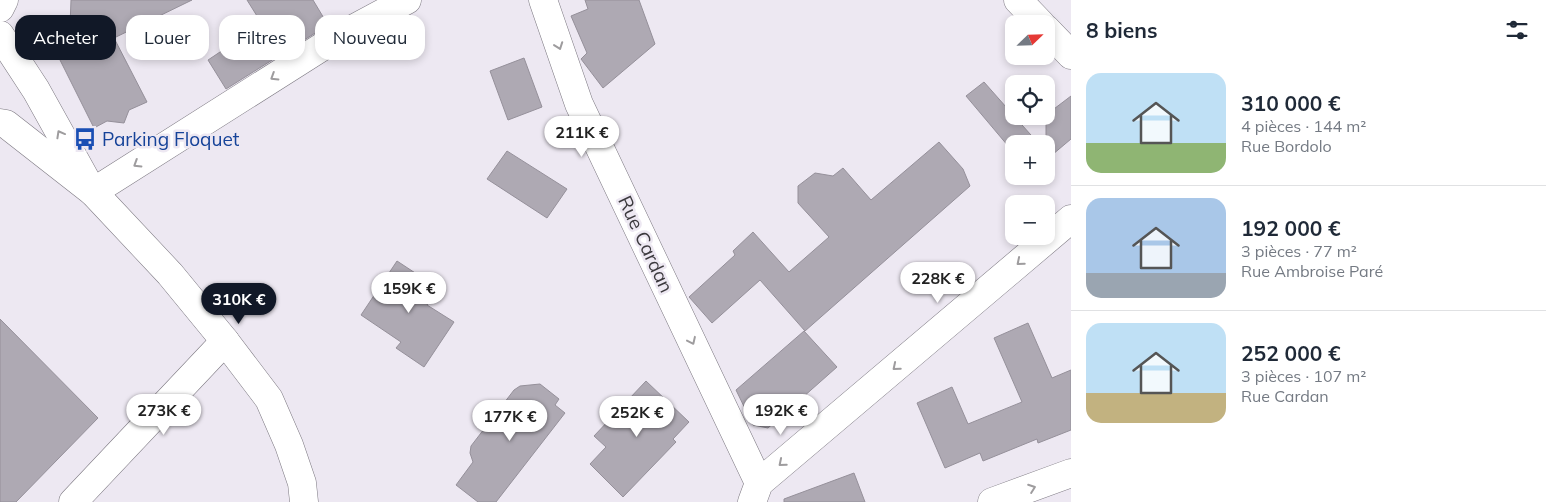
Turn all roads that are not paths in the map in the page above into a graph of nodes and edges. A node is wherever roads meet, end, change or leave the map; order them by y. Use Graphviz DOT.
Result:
graph roads {
  1 [pos="4,0"];
  2 [pos="407,0"];
  3 [pos="1018,0"];
  4 [pos="546,2"];
  5 [pos="0,8"];
  6 [pos="1032,15"];
  7 [pos="0,35"];
  8 [pos="1055,38"];
  9 [pos="1071,55"];
  10 [pos="0,123"];
  11 [pos="93,192"];
  12 [pos="1071,219"];
  13 [pos="225,341"];
  14 [pos="1071,473"];
  15 [pos="755,492"];
  16 [pos="73,502"];
  17 [pos="304,502"];
  18 [pos="992,502"];
  1 -- 5 [label="street"];
  2 -- 11 [label="street, one-way"];
  3 -- 6 [label="street"];
  4 -- 15 [label="street, Rue Cardan, one-way"];
  11 -- 7 [label="street, one-way"];
  8 -- 9 [label="street"];
  10 -- 11 [label="street"];
  11 -- 13 [label="street"];
  12 -- 15 [label="street, one-way"];
  13 -- 16 [label="street"];
  13 -- 17 [label="street"];
  18 -- 14 [label="street, one-way"];
}
